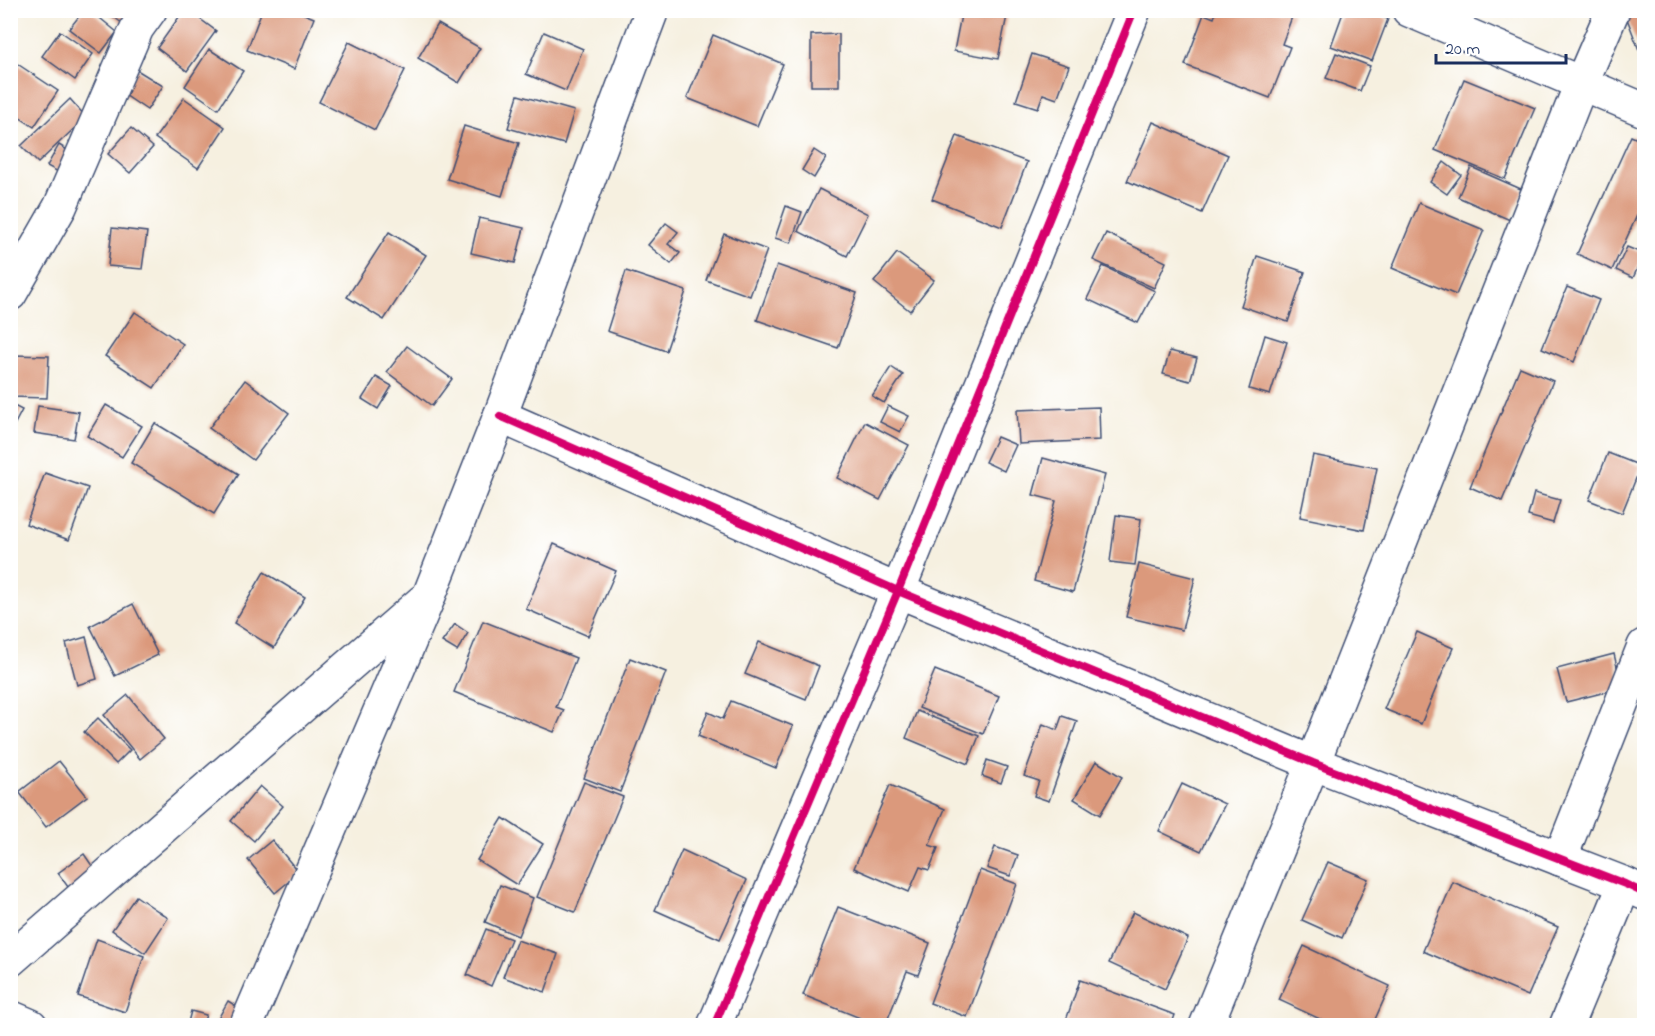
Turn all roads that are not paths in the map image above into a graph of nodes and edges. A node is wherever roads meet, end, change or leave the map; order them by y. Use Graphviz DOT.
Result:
graph roads {
  1 [pos="150,10"];
  2 [pos="652,10"];
  3 [pos="1134,10"];
  4 [pos="1409,10"];
  5 [pos="1613,10"];
  6 [pos="1581,84"];
  7 [pos="1644,110"];
  8 [pos="10,294"];
  9 [pos="500,416"];
  10 [pos="898,591"];
  11 [pos="429,596"];
  12 [pos="1644,646"];
  13 [pos="1313,763"];
  14 [pos="1560,859"];
  15 [pos="1635,888"];
  16 [pos="10,960"];
  17 [pos="10,1017"];
  18 [pos="31,1026"];
  19 [pos="246,1026"];
  20 [pos="714,1026"];
  21 [pos="1206,1026"];
  22 [pos="1566,1026"];
  1 -- 8 [label="street"];
  2 -- 9 [label="street"];
  3 -- 10 [label="street"];
  4 -- 6 [label="street"];
  5 -- 6 [label="street"];
  6 -- 7 [label="street"];
  6 -- 13 [label="street"];
  9 -- 10 [label="street"];
  9 -- 11 [label="street"];
  10 -- 13 [label="street"];
  10 -- 20 [label="street"];
  11 -- 16 [label="street"];
  11 -- 19 [label="street"];
  12 -- 14 [label="street"];
  13 -- 14 [label="street"];
  13 -- 21 [label="street"];
  14 -- 15 [label="street"];
  15 -- 22 [label="street"];
  17 -- 18 [label="street"];
}
